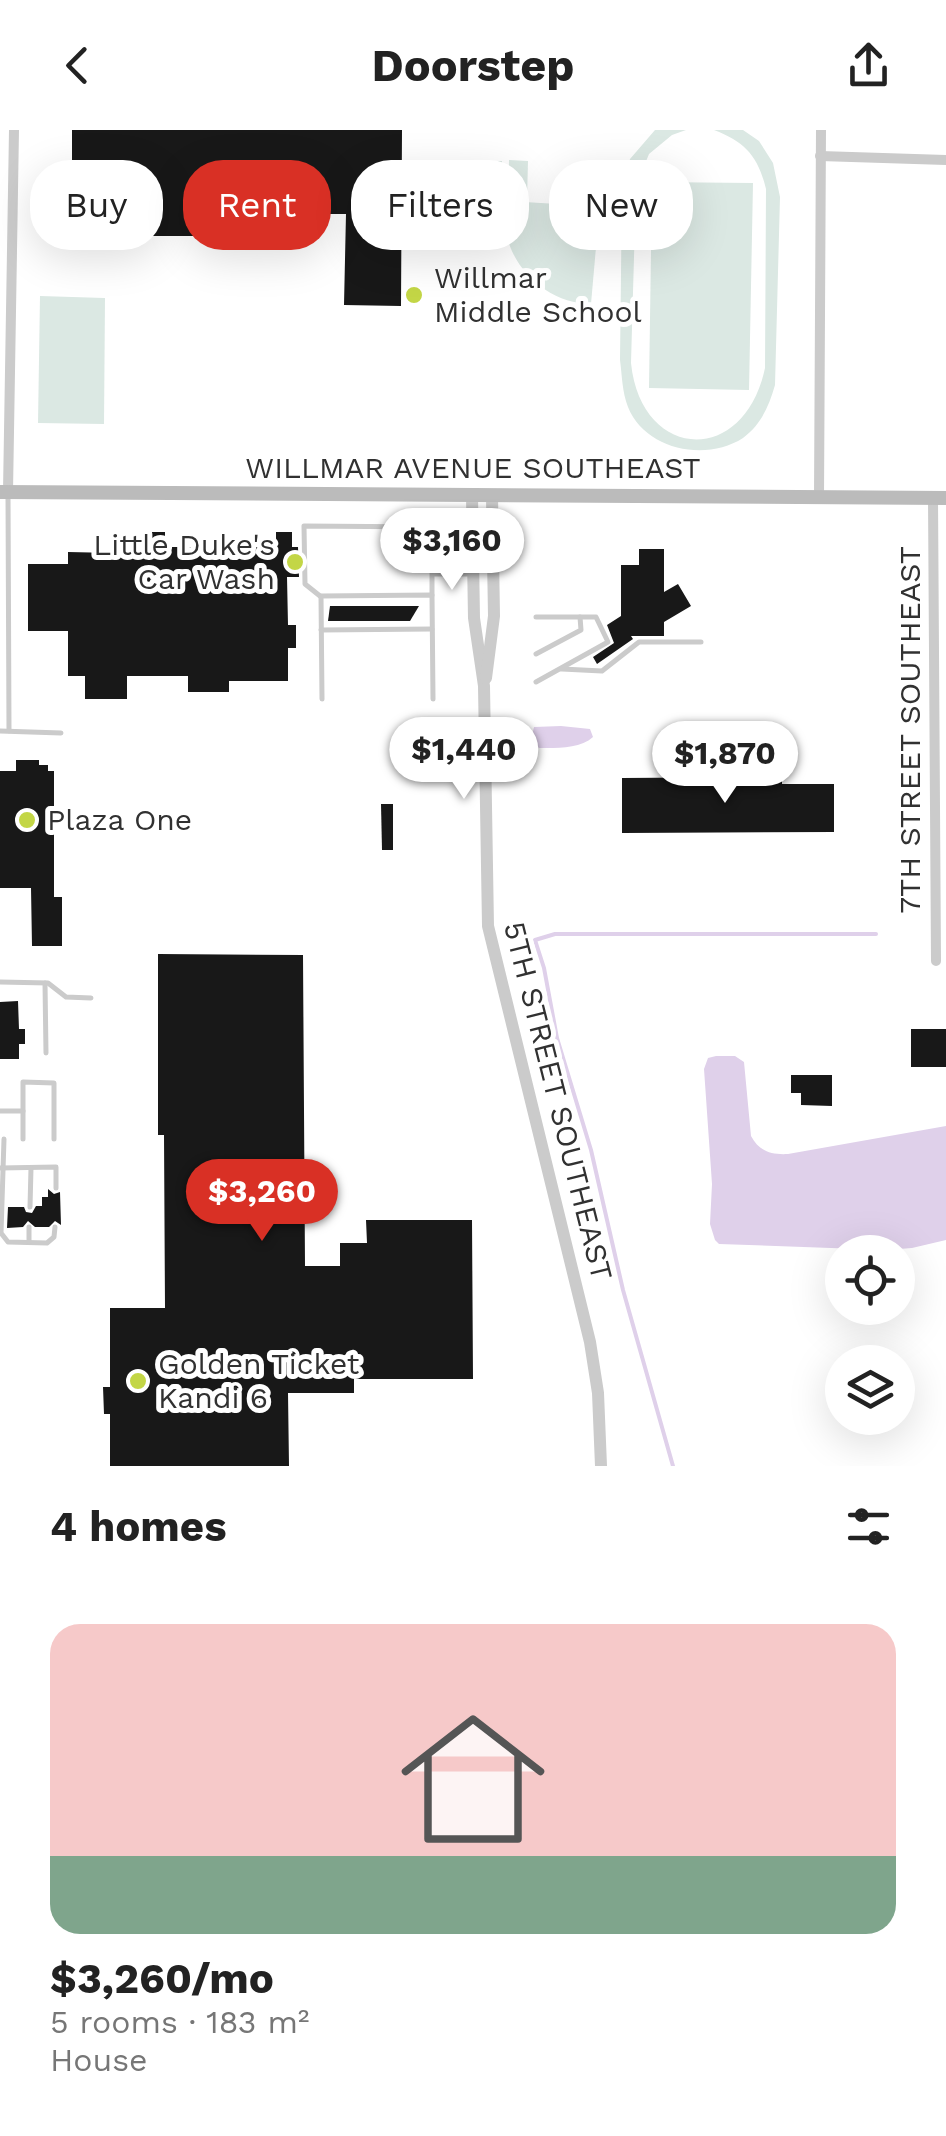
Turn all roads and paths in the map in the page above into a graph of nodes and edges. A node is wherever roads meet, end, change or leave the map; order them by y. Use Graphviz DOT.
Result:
graph roads {
  1 [pos="14,130"];
  2 [pos="821,130"];
  3 [pos="820,156"];
  4 [pos="946,160"];
  5 [pos="4,492"];
  6 [pos="472,496"];
  7 [pos="492,496"];
  8 [pos="819,497"];
  9 [pos="939,498"];
  10 [pos="432,574"];
  11 [pos="473,574"];
  12 [pos="432,595"];
  13 [pos="321,596"];
  14 [pos="536,617"];
  15 [pos="580,617"];
  16 [pos="321,630"];
  17 [pos="432,630"];
  18 [pos="700,642"];
  19 [pos="536,654"];
  20 [pos="558,669"];
  21 [pos="536,682"];
  22 [pos="484,686"];
  23 [pos="322,699"];
  24 [pos="433,699"];
  25 [pos="0,731"];
  26 [pos="9,731"];
  27 [pos="61,733"];
  28 [pos="936,961"];
  29 [pos="0,982"];
  30 [pos="45,982"];
  31 [pos="91,998"];
  32 [pos="46,1053"];
  33 [pos="0,1111"];
  34 [pos="23,1111"];
  35 [pos="4,1139"];
  36 [pos="23,1139"];
  37 [pos="54,1139"];
  38 [pos="2,1168"];
  39 [pos="31,1168"];
  40 [pos="56,1188"];
  41 [pos="30,1206"];
  42 [pos="29,1227"];
  43 [pos="55,1227"];
  44 [pos="29,1242"];
  45 [pos="601,1466"];
  1 -- 5 [label="street"];
  2 -- 3 [label="street"];
  3 -- 4 [label="street"];
  3 -- 8 [label="street"];
  5 -- 6 [label="main road, WILLMAR AVENUE SOUTHEAST"];
  5 -- 26 [label="lane"];
  6 -- 7 [label="main road, WILLMAR AVENUE SOUTHEAST"];
  6 -- 11 [label="street, 5TH STREET SOUTHEAST"];
  7 -- 8 [label="main road, WILLMAR AVENUE SOUTHEAST"];
  7 -- 22 [label="street, 5TH STREET SOUTHEAST"];
  8 -- 9 [label="main road, WILLMAR AVENUE SOUTHEAST"];
  9 -- 28 [label="street, 7TH STREET SOUTHEAST"];
  10 -- 11 [label="lane"];
  10 -- 12 [label="lane"];
  10 -- 13 [label="lane"];
  11 -- 22 [label="street, 5TH STREET SOUTHEAST"];
  12 -- 13 [label="lane"];
  12 -- 17 [label="lane"];
  13 -- 16 [label="lane"];
  14 -- 15 [label="lane"];
  15 -- 19 [label="lane"];
  15 -- 20 [label="lane"];
  16 -- 17 [label="lane"];
  16 -- 23 [label="lane"];
  17 -- 24 [label="lane"];
  18 -- 20 [label="lane"];
  20 -- 21 [label="lane"];
  22 -- 45 [label="street, 5TH STREET SOUTHEAST"];
  25 -- 26 [label="lane"];
  26 -- 27 [label="lane"];
  29 -- 30 [label="lane"];
  30 -- 31 [label="lane"];
  30 -- 32 [label="lane"];
  33 -- 34 [label="lane"];
  34 -- 36 [label="lane"];
  34 -- 37 [label="lane"];
  35 -- 38 [label="lane"];
  38 -- 39 [label="lane"];
  38 -- 44 [label="lane"];
  39 -- 40 [label="lane"];
  39 -- 41 [label="lane"];
  42 -- 44 [label="lane"];
  43 -- 44 [label="lane"];
}
